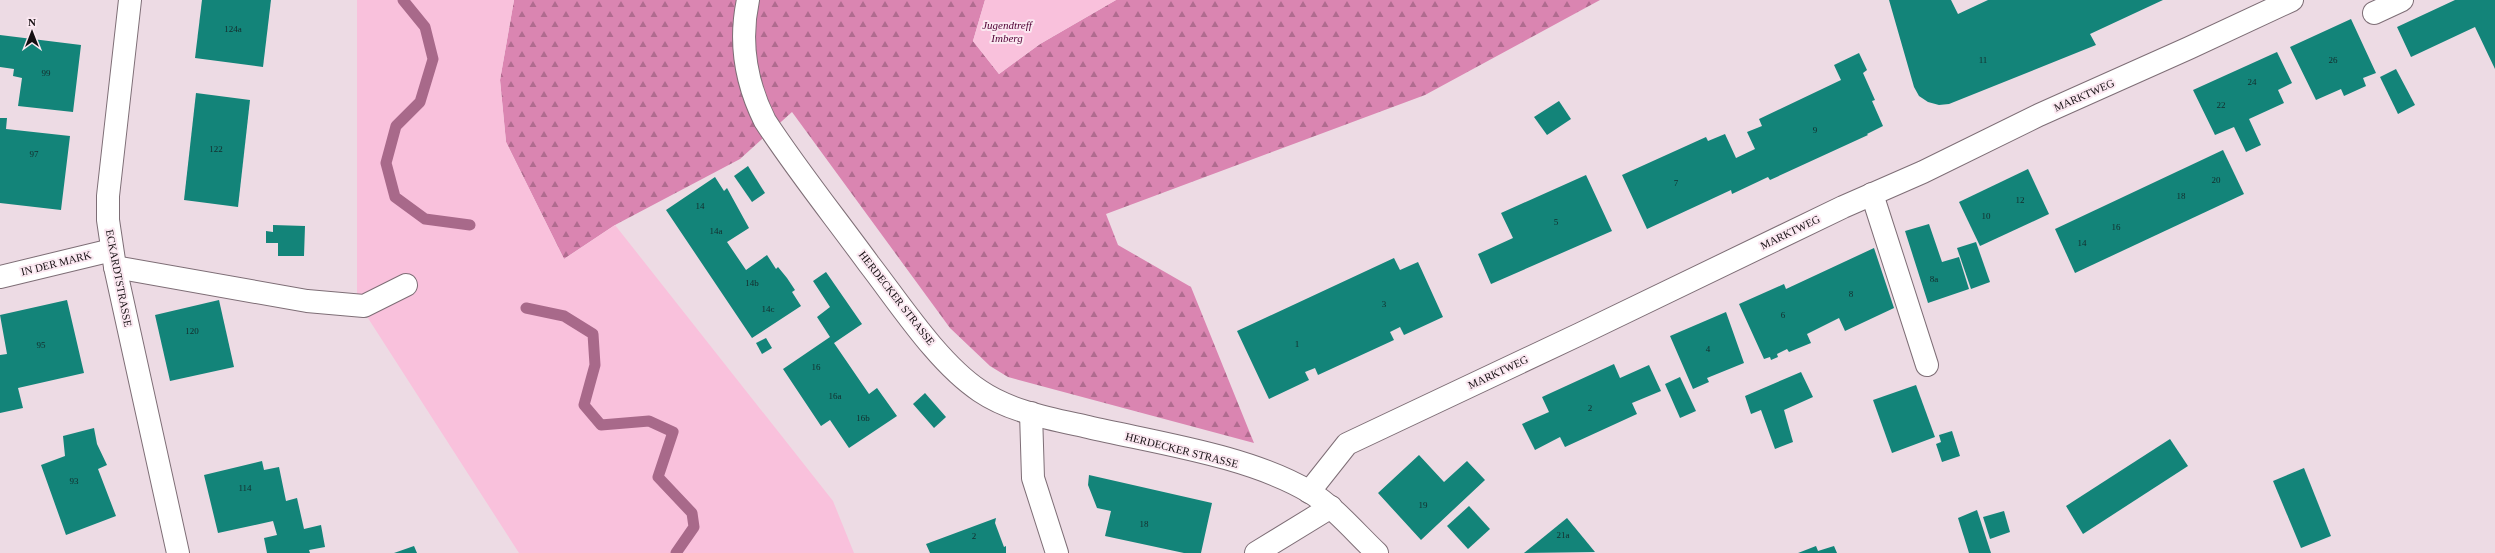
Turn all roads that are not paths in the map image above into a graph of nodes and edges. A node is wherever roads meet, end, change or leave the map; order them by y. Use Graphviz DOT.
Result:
graph roads {
  1 [pos="130,0"];
  2 [pos="748,0"];
  3 [pos="2292,0"];
  4 [pos="2402,0"];
  5 [pos="2374,13"];
  6 [pos="1872,194"];
  7 [pos="114,258"];
  8 [pos="0,277"];
  9 [pos="406,285"];
  10 [pos="1927,365"];
  11 [pos="1030,413"];
  12 [pos="1309,492"];
  13 [pos="1331,507"];
  14 [pos="1265,551"];
  15 [pos="178,553"];
  16 [pos="1057,553"];
  17 [pos="1377,553"];
  1 -- 7 [label="street, ECKARDTSTRASSE"];
  2 -- 11 [label="street, HERDECKER STRASSE"];
  3 -- 6 [label="street, MARKTWEG"];
  4 -- 5 [label="street"];
  6 -- 10 [label="street"];
  6 -- 12 [label="street, MARKTWEG"];
  7 -- 8 [label="street, IN DER MARK"];
  7 -- 9 [label="street"];
  7 -- 15 [label="street, ECKARDTSTRASSE"];
  11 -- 12 [label="street, HERDECKER STRASSE"];
  11 -- 16 [label="street"];
  12 -- 13 [label="street, HERDECKER STRASSE"];
  13 -- 14 [label="street"];
  13 -- 17 [label="street, HERDECKER STRASSE"];
}
